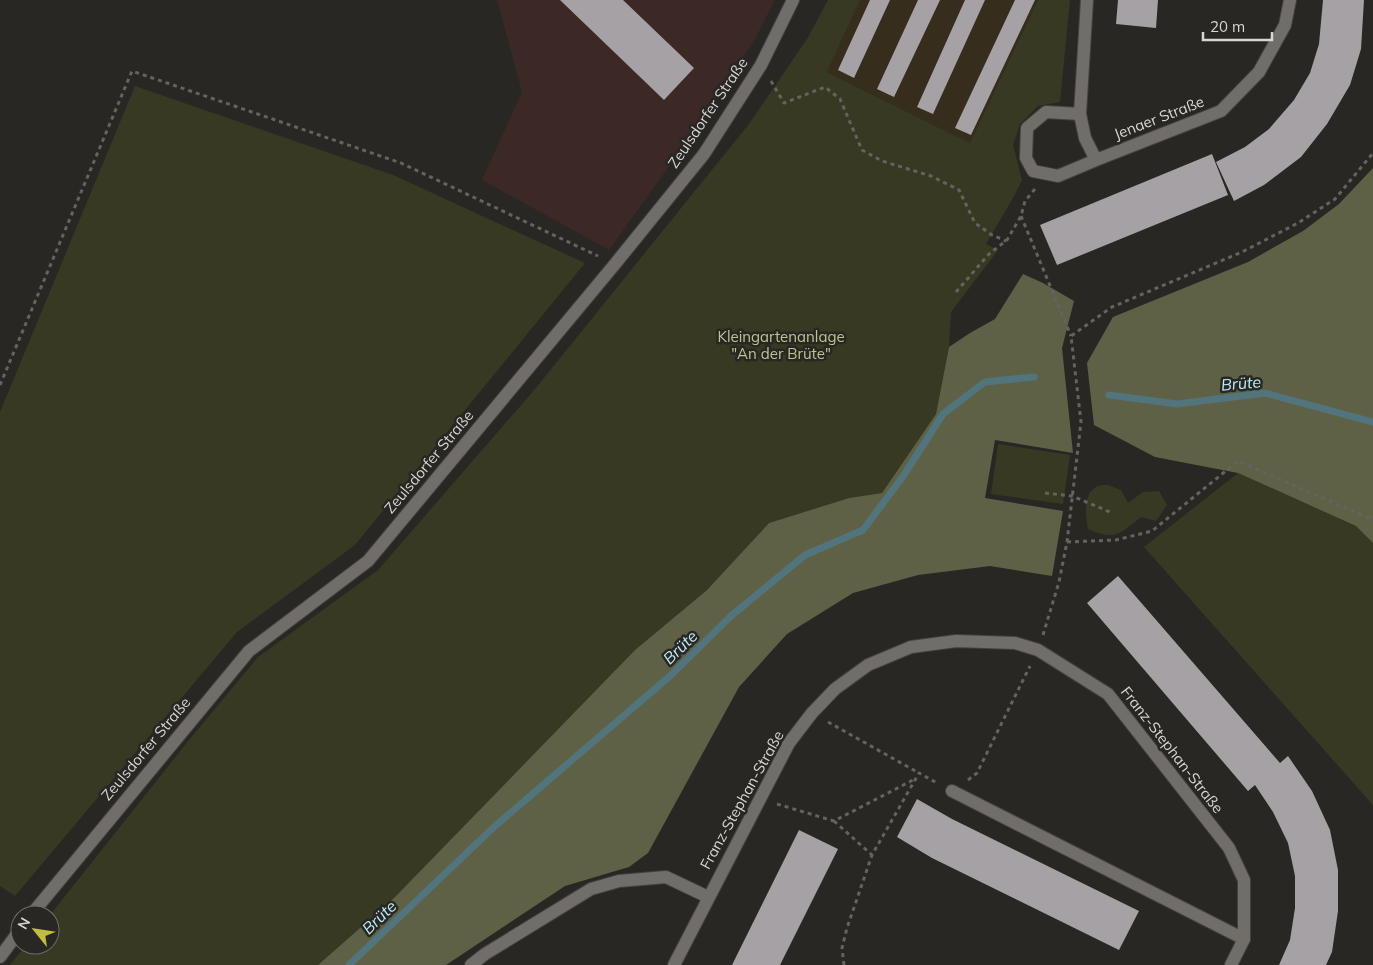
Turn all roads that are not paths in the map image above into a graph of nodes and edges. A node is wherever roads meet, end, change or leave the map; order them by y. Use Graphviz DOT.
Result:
graph roads {
  1 [pos="793,0"];
  2 [pos="1087,0"];
  3 [pos="1290,0"];
  4 [pos="1080,114"];
  5 [pos="1096,160"];
  6 [pos="952,791"];
  7 [pos="708,897"];
  8 [pos="38,905"];
  9 [pos="1244,939"];
  10 [pos="10,943"];
  11 [pos="0,956"];
  12 [pos="471,965"];
  13 [pos="674,965"];
  14 [pos="1231,965"];
  1 -- 8 [label="street, Zeulsdorfer Straße"];
  2 -- 4 [label="street"];
  3 -- 5 [label="street, Jenaer Straße"];
  4 -- 5 [label="street"];
  4 -- 5 [label="street, Jenaer Straße"];
  6 -- 9 [label="street"];
  7 -- 9 [label="street, Franz-Stephan-Straße"];
  7 -- 12 [label="street"];
  7 -- 13 [label="street, Franz-Stephan-Straße"];
  9 -- 14 [label="street, Franz-Stephan-Straße"];
  10 -- 11 [label="street"];
}
